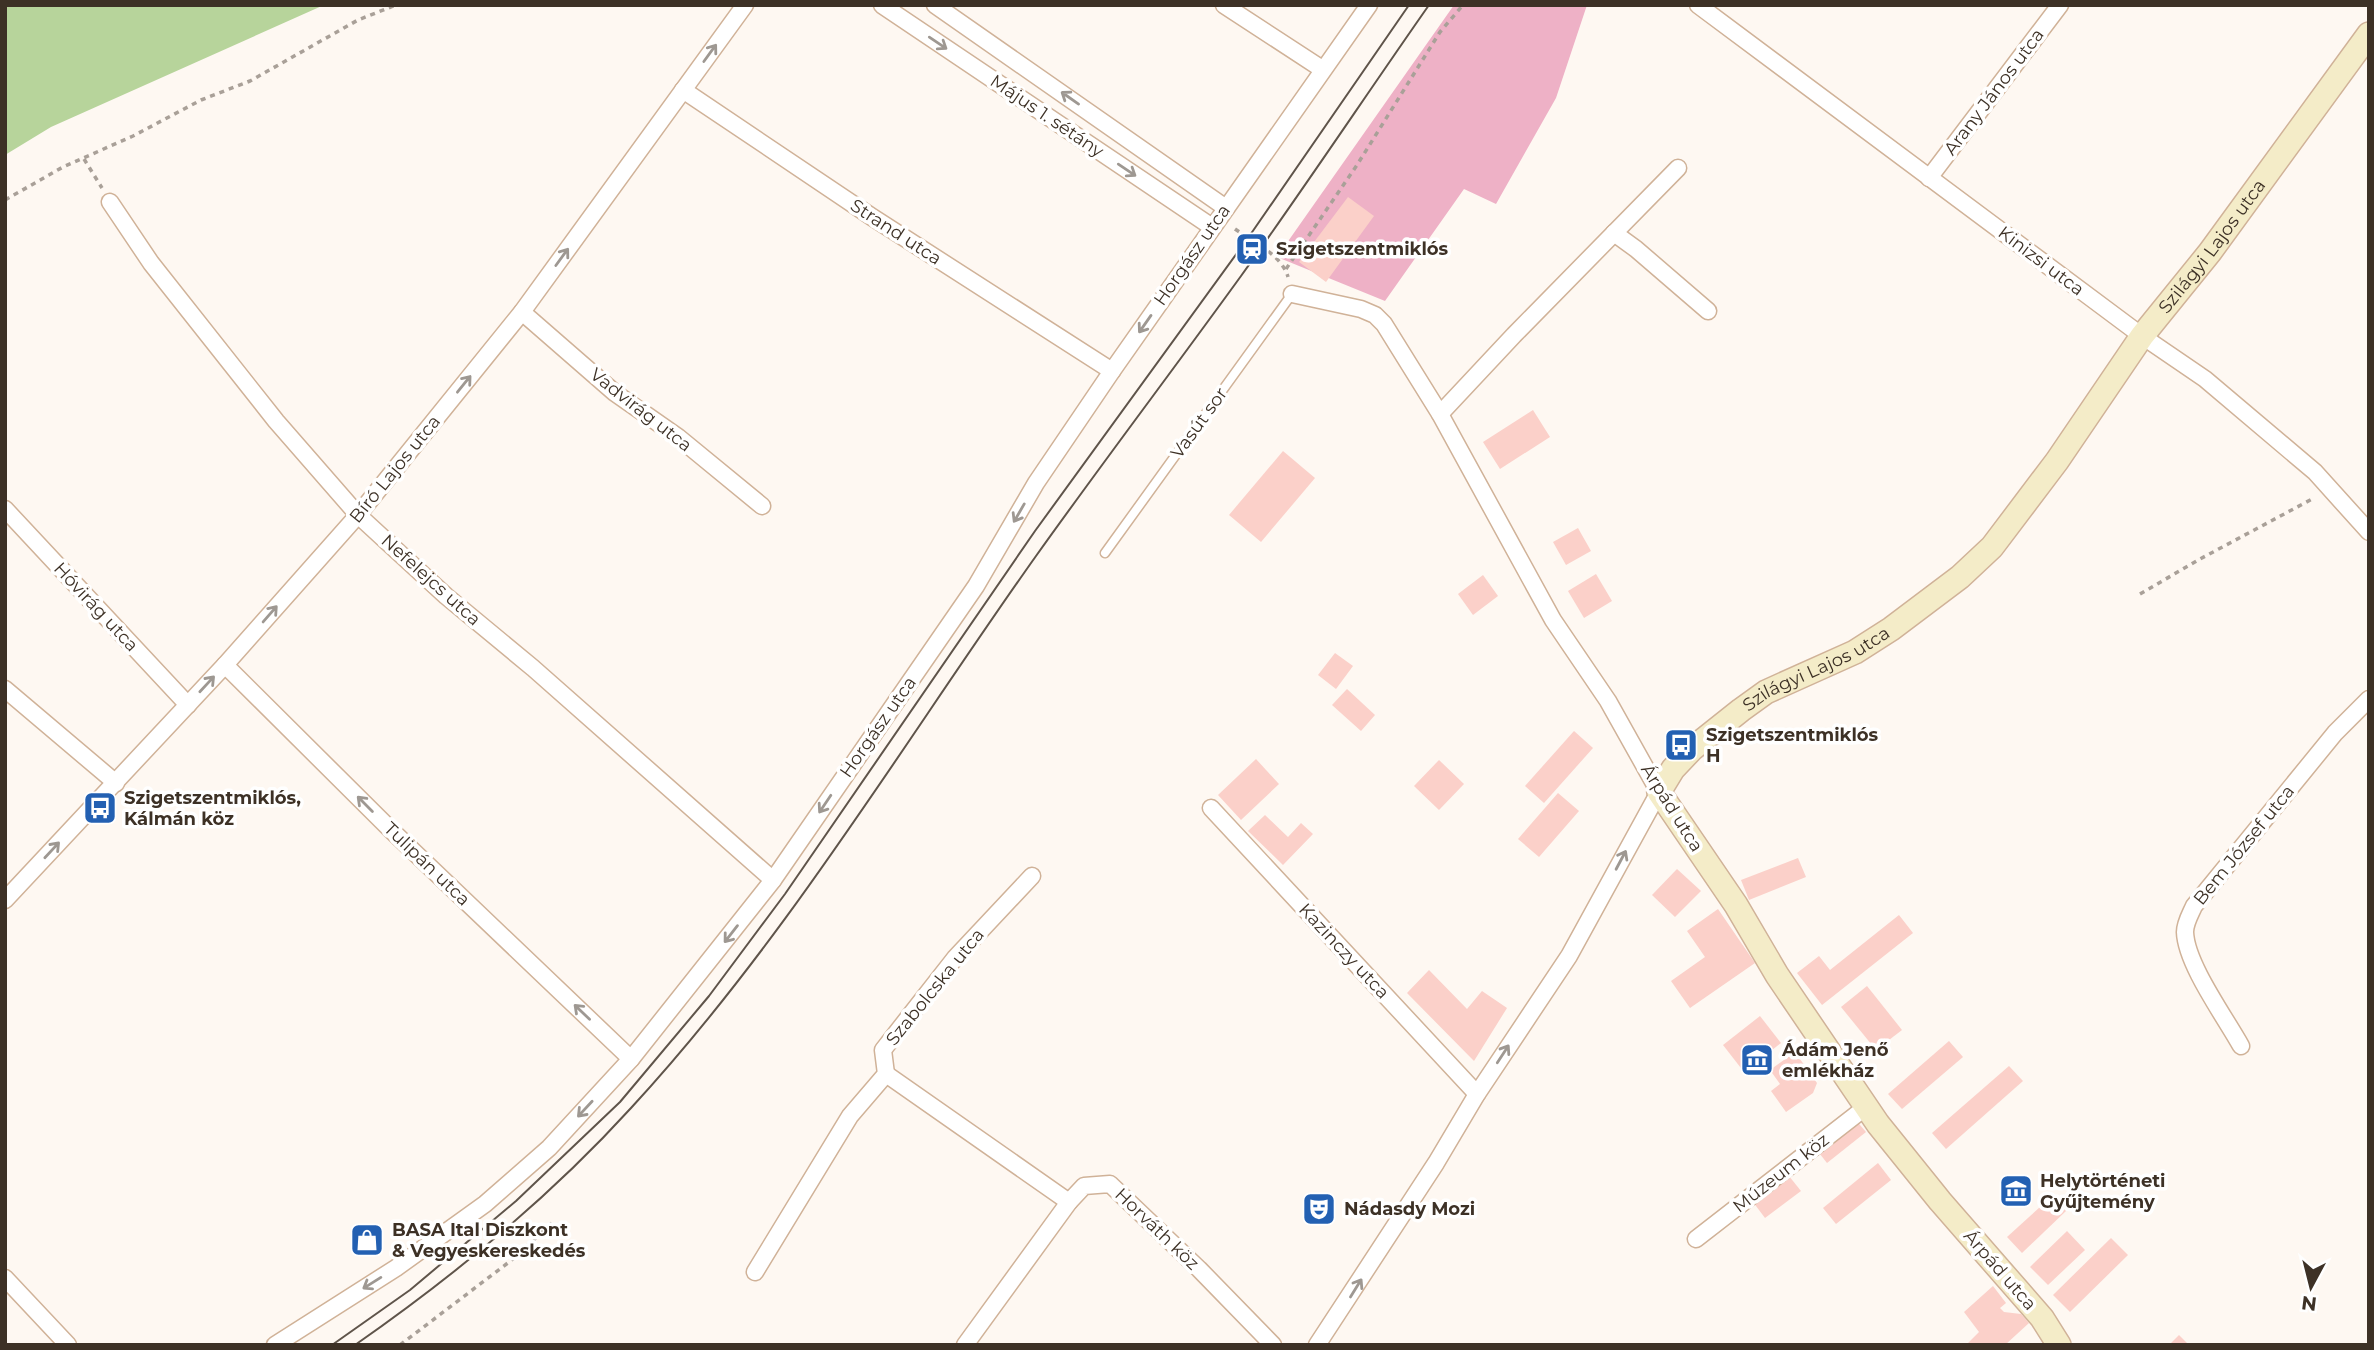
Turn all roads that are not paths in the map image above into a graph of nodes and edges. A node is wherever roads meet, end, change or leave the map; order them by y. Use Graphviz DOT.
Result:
graph roads {
  1 [pos="746,5"];
  2 [pos="882,5"];
  3 [pos="935,5"];
  4 [pos="1224,5"];
  5 [pos="1369,5"];
  6 [pos="2060,5"];
  7 [pos="1706,8"];
  8 [pos="2369,34"];
  9 [pos="1322,69"];
  10 [pos="683,90"];
  11 [pos="1678,168"];
  12 [pos="1929,178"];
  13 [pos="110,202"];
  14 [pos="1226,208"];
  15 [pos="1212,227"];
  16 [pos="1614,233"];
  17 [pos="1292,294"];
  18 [pos="1708,311"];
  19 [pos="522,312"];
  20 [pos="2142,336"];
  21 [pos="1112,371"];
  22 [pos="1440,414"];
  23 [pos="762,506"];
  24 [pos="5,509"];
  25 [pos="358,515"];
  26 [pos="2369,532"];
  27 [pos="1105,553"];
  28 [pos="225,666"];
  29 [pos="5,689"];
  30 [pos="2369,699"];
  31 [pos="188,705"];
  32 [pos="116,783"];
  33 [pos="1659,792"];
  34 [pos="1210,808"];
  35 [pos="1032,876"];
  36 [pos="773,880"];
  37 [pos="5,900"];
  38 [pos="2241,1046"];
  39 [pos="632,1059"];
  40 [pos="886,1074"];
  41 [pos="1477,1094"];
  42 [pos="1866,1107"];
  43 [pos="1069,1202"];
  44 [pos="1696,1240"];
  45 [pos="755,1272"];
  46 [pos="5,1278"];
  47 [pos="68,1345"];
  48 [pos="275,1345"];
  49 [pos="965,1345"];
  50 [pos="1273,1345"];
  51 [pos="1317,1345"];
  52 [pos="2059,1345"];
  10 -- 1 [label="street, Bíró Lajos utca, one-way"];
  2 -- 15 [label="street, Május 1. sétány, one-way"];
  14 -- 3 [label="street, Május 1. sétány, one-way"];
  4 -- 9 [label="street"];
  5 -- 9 [label="street, Horgász utca"];
  6 -- 12 [label="street, Arany János utca"];
  7 -- 12 [label="street, Kinizsi utca"];
  8 -- 20 [label="street, Szilágyi Lajos utca"];
  9 -- 14 [label="street, Horgász utca"];
  19 -- 10 [label="street, Bíró Lajos utca, one-way"];
  10 -- 21 [label="street, Strand utca"];
  11 -- 16 [label="street"];
  12 -- 20 [label="street, Kinizsi utca"];
  13 -- 25 [label="street, Nefelejcs utca"];
  14 -- 15 [label="street, Horgász utca"];
  15 -- 21 [label="street, Horgász utca, one-way"];
  16 -- 18 [label="street"];
  16 -- 22 [label="street"];
  17 -- 22 [label="street, Árpád utca"];
  17 -- 27 [label="lane, Vasút sor"];
  19 -- 23 [label="street, Vadvirág utca"];
  25 -- 19 [label="street, Bíró Lajos utca, one-way"];
  20 -- 26 [label="street, Kinizsi utca"];
  20 -- 33 [label="street, Szilágyi Lajos utca"];
  21 -- 36 [label="street, Horgász utca, one-way"];
  22 -- 33 [label="street, Árpád utca"];
  24 -- 31 [label="street, Hóvirág utca"];
  28 -- 25 [label="street, Bíró Lajos utca, one-way"];
  25 -- 36 [label="street, Nefelejcs utca"];
  31 -- 28 [label="street, Bíró Lajos utca, one-way"];
  39 -- 28 [label="street, Tulipán utca, one-way"];
  29 -- 32 [label="street"];
  30 -- 38 [label="street, Bem József utca"];
  31 -- 32 [label="street, Bíró Lajos utca"];
  37 -- 32 [label="street, Bíró Lajos utca, one-way"];
  41 -- 33 [label="street, Szilágyi Lajos utca, one-way"];
  33 -- 42 [label="street, Árpád utca"];
  34 -- 41 [label="street, Kazinczy utca"];
  35 -- 40 [label="street, Szabolcska utca"];
  36 -- 39 [label="street, Horgász utca, one-way"];
  39 -- 48 [label="street, Horgász utca, one-way"];
  40 -- 43 [label="street"];
  40 -- 45 [label="street"];
  51 -- 41 [label="street, Szilágyi Lajos utca, one-way"];
  42 -- 44 [label="street, Múzeum köz"];
  42 -- 52 [label="street, Árpád utca"];
  43 -- 49 [label="street, Horváth köz"];
  43 -- 50 [label="street, Horváth köz"];
  46 -- 47 [label="street"];
}
